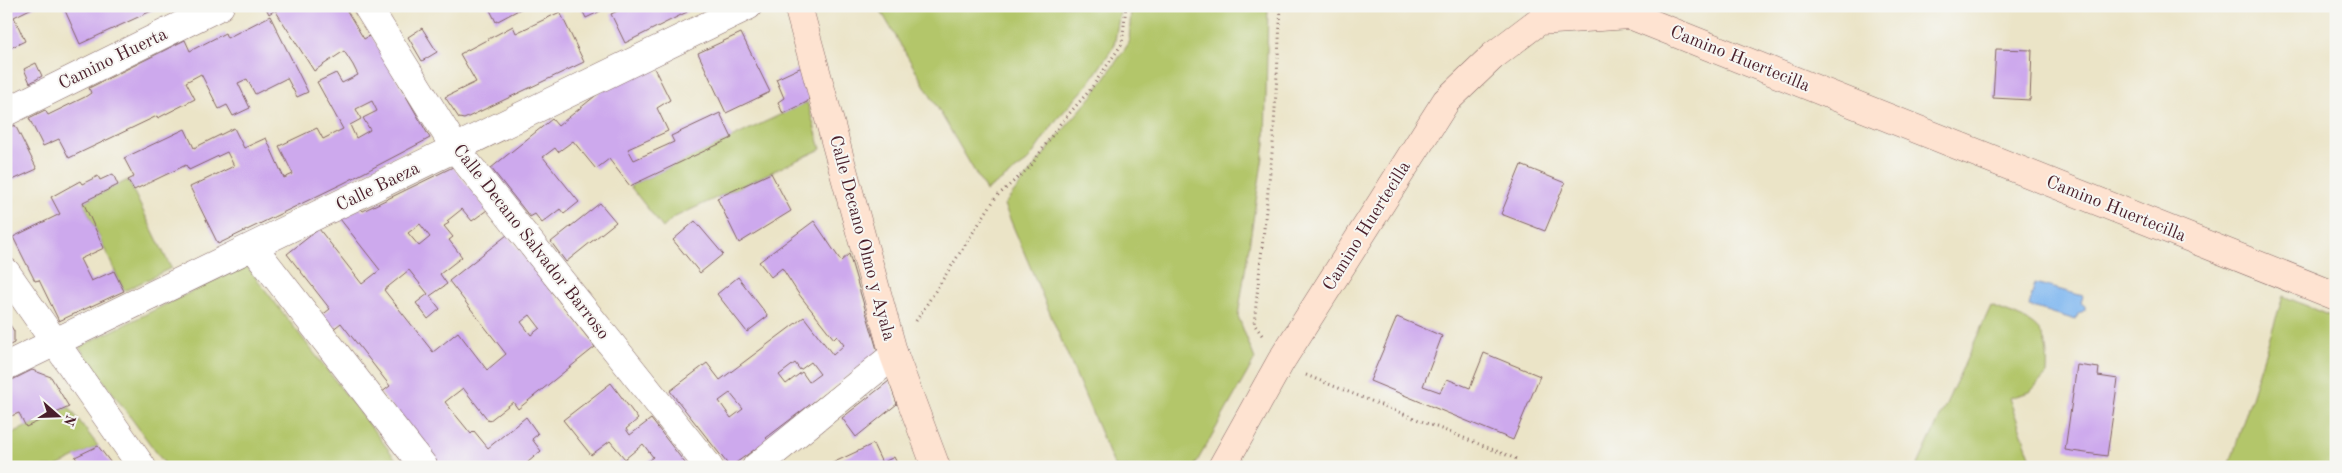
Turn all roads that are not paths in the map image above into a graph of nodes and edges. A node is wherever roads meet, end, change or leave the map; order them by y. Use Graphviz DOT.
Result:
graph roads {
  1 [pos="220,6"];
  2 [pos="367,6"];
  3 [pos="748,6"];
  4 [pos="798,6"];
  5 [pos="6,112"];
  6 [pos="456,149"];
  7 [pos="253,247"];
  8 [pos="6,272"];
  9 [pos="2336,296"];
  10 [pos="54,343"];
  11 [pos="894,355"];
  12 [pos="6,366"];
  13 [pos="142,467"];
  14 [pos="424,467"];
  15 [pos="709,467"];
  16 [pos="756,467"];
  17 [pos="936,467"];
  18 [pos="1222,467"];
  1 -- 5 [label="street, Camino Huerta"];
  2 -- 6 [label="street, Calle Decano Salvador Barroso"];
  3 -- 6 [label="street, Calle Baeza"];
  4 -- 11 [label="street, Calle Decano Olmo y Ayala"];
  6 -- 7 [label="street, Calle Baeza"];
  6 -- 15 [label="street, Calle Decano Salvador Barroso"];
  7 -- 10 [label="street, Calle Baeza"];
  7 -- 14 [label="street"];
  8 -- 10 [label="street"];
  9 -- 18 [label="street, Camino Huertecilla"];
  10 -- 12 [label="street, Calle Baeza"];
  10 -- 13 [label="street"];
  11 -- 16 [label="street"];
  11 -- 17 [label="street, Calle Decano Olmo y Ayala"];
}
